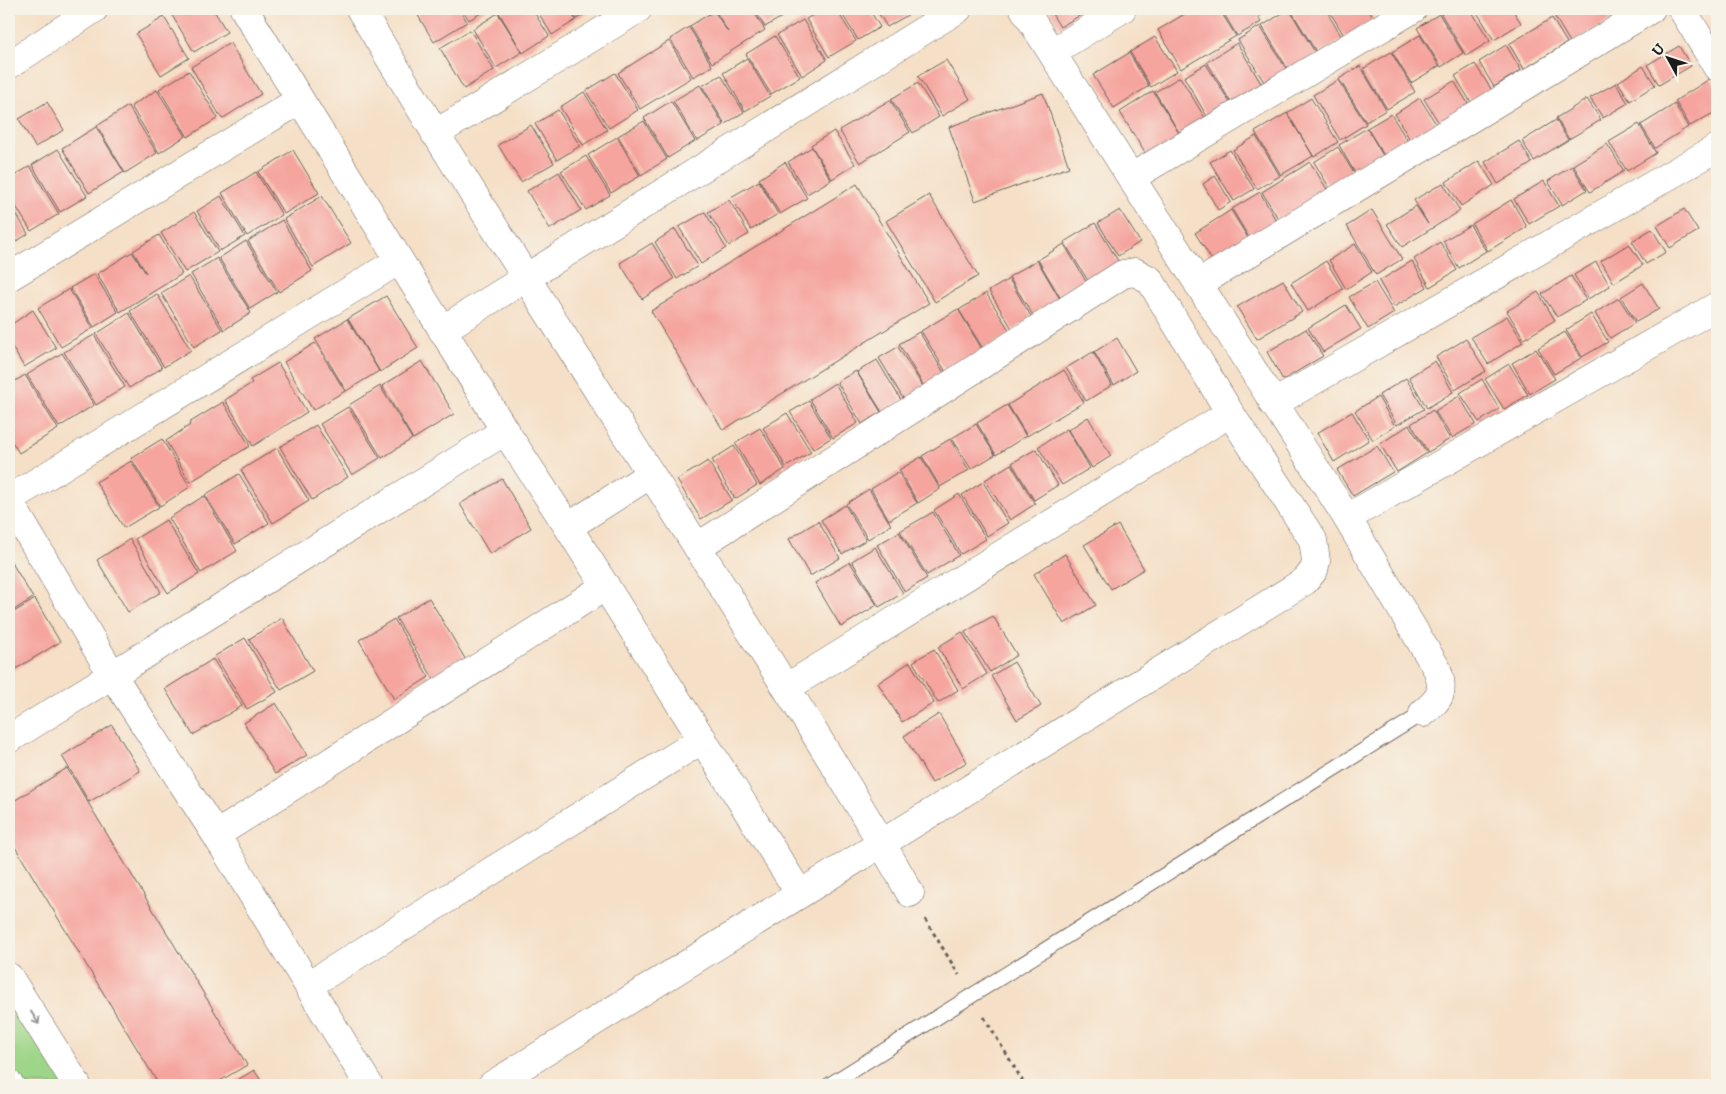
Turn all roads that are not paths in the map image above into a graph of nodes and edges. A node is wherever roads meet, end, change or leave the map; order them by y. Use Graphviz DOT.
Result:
graph roads {
  1 [pos="94,9"];
  2 [pos="244,9"];
  3 [pos="360,9"];
  4 [pos="638,9"];
  5 [pos="958,9"];
  6 [pos="1024,9"];
  7 [pos="1122,9"];
  8 [pos="1413,9"];
  9 [pos="1651,9"];
  10 [pos="1682,9"];
  11 [pos="1052,52"];
  12 [pos="9,65"];
  13 [pos="1717,67"];
  14 [pos="300,100"];
  15 [pos="435,134"];
  16 [pos="1717,148"];
  17 [pos="1132,177"];
  18 [pos="398,261"];
  19 [pos="9,277"];
  20 [pos="525,279"];
  21 [pos="1198,284"];
  22 [pos="1717,306"];
  23 [pos="442,330"];
  24 [pos="1273,404"];
  25 [pos="1230,413"];
  26 [pos="505,431"];
  27 [pos="651,474"];
  28 [pos="9,500"];
  29 [pos="1347,518"];
  30 [pos="568,527"];
  31 [pos="697,547"];
  32 [pos="606,586"];
  33 [pos="113,676"];
  34 [pos="786,688"];
  35 [pos="1423,713"];
  36 [pos="9,739"];
  37 [pos="703,739"];
  38 [pos="216,835"];
  39 [pos="882,843"];
  40 [pos="910,893"];
  41 [pos="800,894"];
  42 [pos="9,977"];
  43 [pos="309,985"];
  44 [pos="77,1085"];
  45 [pos="369,1085"];
  46 [pos="492,1085"];
  47 [pos="829,1085"];
  1 -- 12 [label="street"];
  2 -- 14 [label="street"];
  3 -- 15 [label="street"];
  4 -- 15 [label="street"];
  5 -- 20 [label="street"];
  6 -- 11 [label="street"];
  7 -- 11 [label="street"];
  8 -- 17 [label="street"];
  9 -- 21 [label="street"];
  10 -- 13 [label="street"];
  11 -- 17 [label="street"];
  14 -- 18 [label="street"];
  14 -- 19 [label="street"];
  15 -- 20 [label="street"];
  16 -- 24 [label="street"];
  17 -- 21 [label="street"];
  18 -- 23 [label="street"];
  18 -- 28 [label="street"];
  20 -- 23 [label="street"];
  20 -- 27 [label="street"];
  21 -- 24 [label="street"];
  22 -- 29 [label="street"];
  23 -- 26 [label="street"];
  24 -- 29 [label="street"];
  25 -- 31 [label="street"];
  25 -- 34 [label="street"];
  25 -- 39 [label="street"];
  26 -- 30 [label="street"];
  26 -- 33 [label="street"];
  27 -- 30 [label="street"];
  27 -- 31 [label="street"];
  28 -- 33 [label="street"];
  29 -- 35 [label="street"];
  30 -- 32 [label="street"];
  31 -- 34 [label="street"];
  32 -- 37 [label="street"];
  32 -- 38 [label="street"];
  33 -- 36 [label="street"];
  33 -- 38 [label="street"];
  34 -- 39 [label="street"];
  35 -- 47 [label="lane"];
  37 -- 41 [label="street"];
  37 -- 43 [label="street"];
  38 -- 43 [label="street"];
  39 -- 40 [label="street"];
  39 -- 41 [label="street"];
  41 -- 46 [label="street"];
  42 -- 44 [label="street, one-way"];
  43 -- 45 [label="street"];
}
